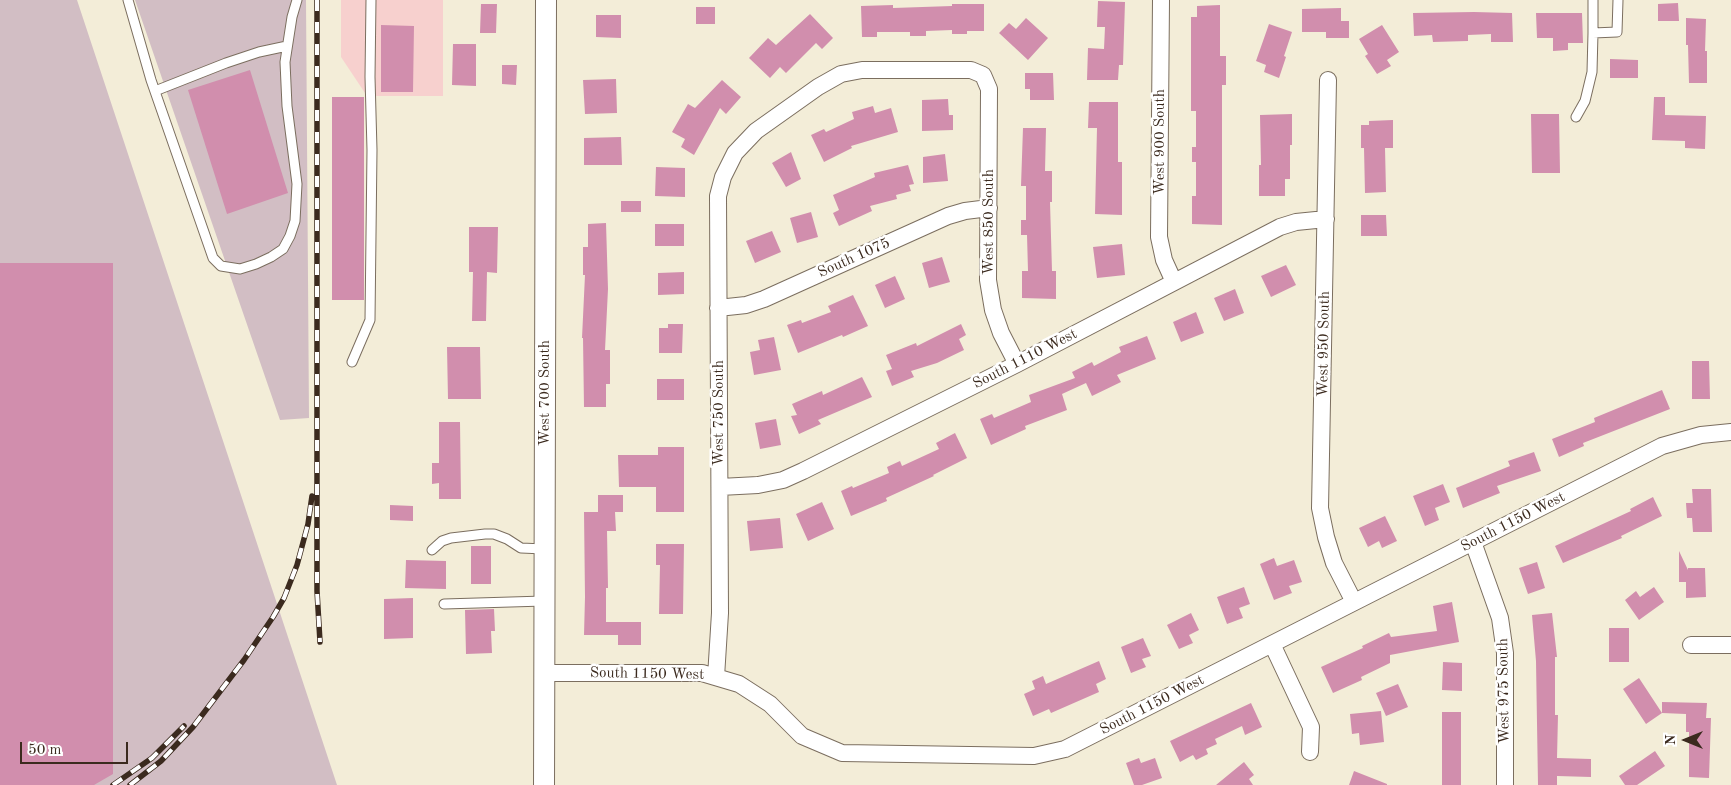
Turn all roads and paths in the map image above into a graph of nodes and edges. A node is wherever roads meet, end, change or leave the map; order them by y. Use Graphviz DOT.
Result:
graph roads {
  1 [pos="128,0"];
  2 [pos="297,0"];
  3 [pos="371,0"];
  4 [pos="546,0"];
  5 [pos="1161,0"];
  6 [pos="1593,0"];
  7 [pos="1618,0"];
  8 [pos="1593,33"];
  9 [pos="287,46"];
  10 [pos="983,75"];
  11 [pos="1328,80"];
  12 [pos="155,91"];
  13 [pos="1576,117"];
  14 [pos="989,208"];
  15 [pos="1326,219"];
  16 [pos="1174,282"];
  17 [pos="718,308"];
  18 [pos="352,362"];
  19 [pos="1017,364"];
  20 [pos="1731,432"];
  21 [pos="720,487"];
  22 [pos="1473,542"];
  23 [pos="545,549"];
  24 [pos="432,550"];
  25 [pos="544,601"];
  26 [pos="1354,602"];
  27 [pos="444,604"];
  28 [pos="1272,644"];
  29 [pos="1731,645"];
  30 [pos="1691,646"];
  31 [pos="544,673"];
  32 [pos="716,677"];
  33 [pos="1310,752"];
  34 [pos="544,785"];
  35 [pos="1505,785"];
  1 -- 12 [label="lane"];
  2 -- 9 [label="lane"];
  3 -- 18 [label="lane"];
  4 -- 23 [label="street, West 700 South"];
  5 -- 16 [label="street, West 900 South"];
  6 -- 8 [label="lane"];
  7 -- 8 [label="lane"];
  8 -- 13 [label="lane"];
  9 -- 12 [label="lane"];
  9 -- 12 [label="lane"];
  10 -- 14 [label="street, West 850 South"];
  10 -- 17 [label="street, West 750 South"];
  11 -- 15 [label="street, West 950 South"];
  14 -- 17 [label="street, South 1075"];
  14 -- 19 [label="street, West 850 South"];
  15 -- 16 [label="street, South 1110 West"];
  15 -- 26 [label="street, West 950 South"];
  16 -- 19 [label="street, South 1110 West"];
  17 -- 21 [label="street, West 750 South"];
  19 -- 21 [label="street, South 1110 West"];
  20 -- 22 [label="street, South 1150 West"];
  21 -- 32 [label="street, West 750 South"];
  22 -- 26 [label="street, South 1150 West"];
  22 -- 35 [label="street, West 975 South"];
  23 -- 24 [label="lane"];
  23 -- 25 [label="street, West 700 South"];
  25 -- 27 [label="lane"];
  25 -- 31 [label="street, West 700 South"];
  26 -- 28 [label="street, South 1150 West"];
  28 -- 32 [label="street, South 1150 West"];
  28 -- 33 [label="street"];
  29 -- 30 [label="street"];
  31 -- 32 [label="street, South 1150 West"];
  31 -- 34 [label="street, West 700 South"];
}
